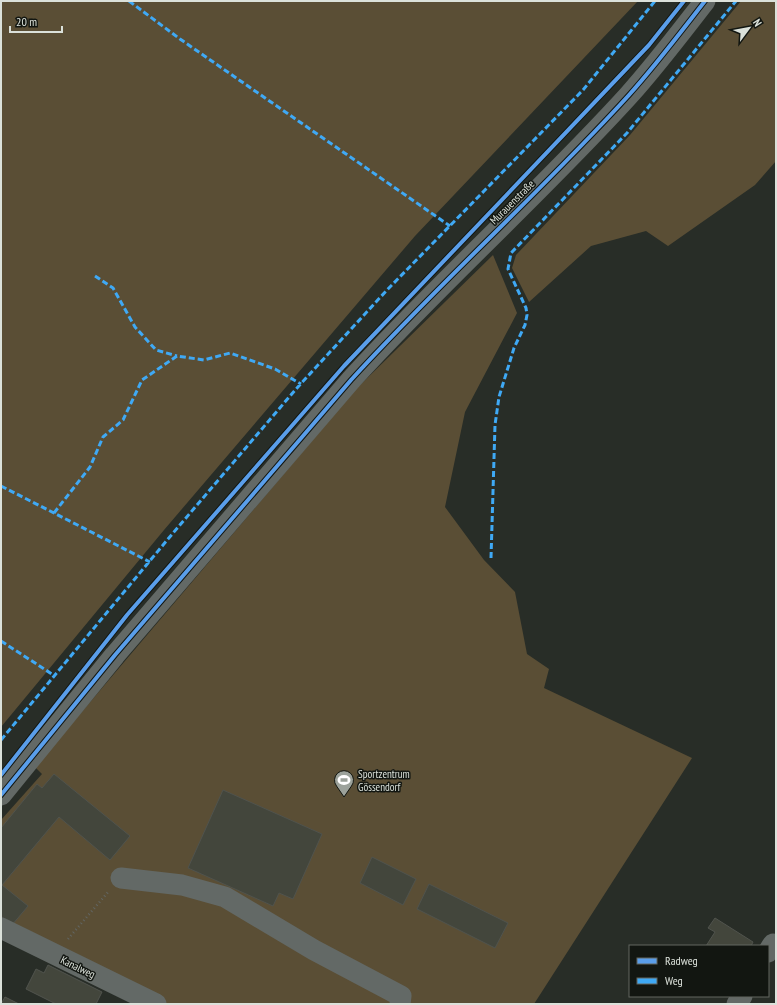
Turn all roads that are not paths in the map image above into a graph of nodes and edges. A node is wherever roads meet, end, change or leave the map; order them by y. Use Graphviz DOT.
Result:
graph roads {
  1 [pos="705,1"];
  2 [pos="1,795"];
  3 [pos="121,878"];
  4 [pos="1,928"];
  5 [pos="156,1004"];
  6 [pos="400,1004"];
  1 -- 2 [label="street, Murauenstraße"];
  3 -- 6 [label="street"];
  4 -- 5 [label="street, Kanalweg"];
}
